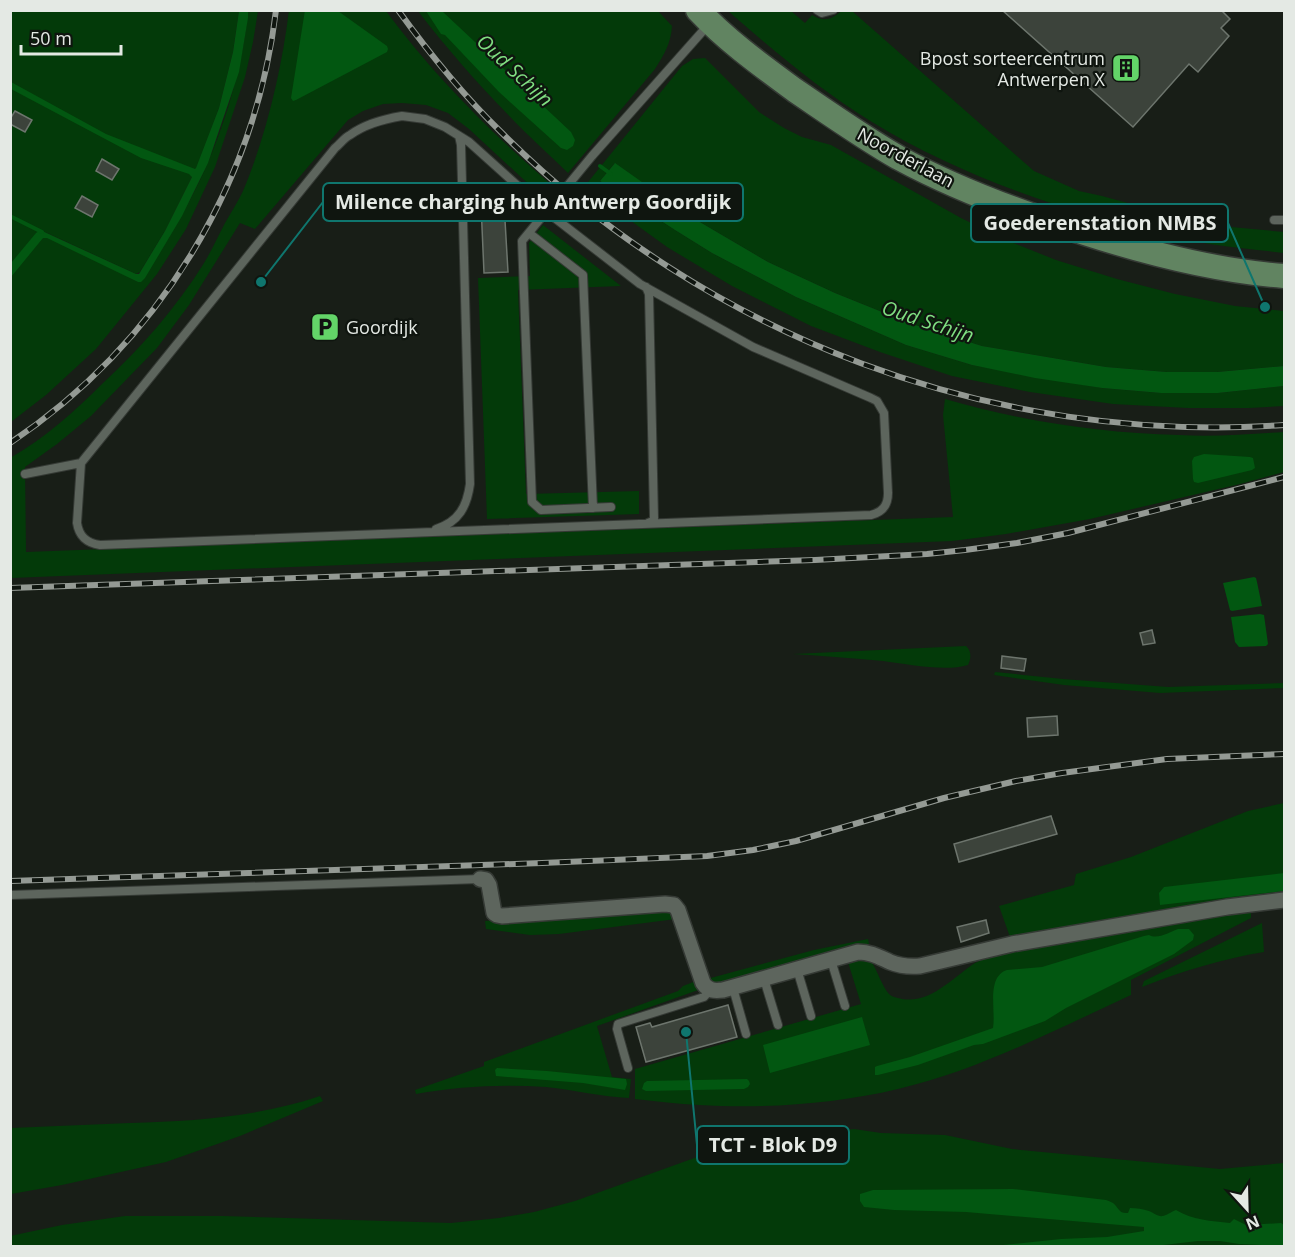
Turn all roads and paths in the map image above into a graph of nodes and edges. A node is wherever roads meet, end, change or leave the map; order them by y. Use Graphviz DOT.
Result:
graph roads {
  1 [pos="817,10"];
  2 [pos="833,10"];
  3 [pos="704,17"];
  4 [pos="459,136"];
  5 [pos="547,212"];
  6 [pos="1274,220"];
  7 [pos="1284,220"];
  8 [pos="529,232"];
  9 [pos="1284,276"];
  10 [pos="646,287"];
  11 [pos="81,463"];
  12 [pos="25,474"];
  13 [pos="611,507"];
  14 [pos="592,508"];
  15 [pos="648,523"];
  16 [pos="426,532"];
  17 [pos="480,879"];
  18 [pos="10,896"];
  19 [pos="1284,900"];
  20 [pos="831,960"];
  21 [pos="797,969"];
  22 [pos="764,979"];
  23 [pos="733,988"];
  24 [pos="711,990"];
  25 [pos="845,1006"];
  26 [pos="811,1016"];
  27 [pos="778,1025"];
  28 [pos="746,1034"];
  29 [pos="628,1068"];
  1 -- 2 [label="lane"];
  3 -- 5 [label="lane"];
  3 -- 9 [label="main road, Noorderlaan"];
  4 -- 5 [label="lane"];
  4 -- 11 [label="lane"];
  4 -- 16 [label="lane"];
  5 -- 8 [label="lane"];
  5 -- 10 [label="lane"];
  6 -- 7 [label="lane"];
  8 -- 14 [label="lane"];
  8 -- 14 [label="lane"];
  10 -- 15 [label="lane"];
  10 -- 15 [label="lane"];
  11 -- 12 [label="lane"];
  11 -- 16 [label="lane"];
  13 -- 14 [label="lane"];
  15 -- 16 [label="lane"];
  17 -- 18 [label="lane"];
  17 -- 24 [label="street"];
  19 -- 20 [label="street"];
  20 -- 21 [label="street"];
  20 -- 25 [label="lane"];
  21 -- 22 [label="street"];
  21 -- 26 [label="lane"];
  22 -- 23 [label="street"];
  22 -- 27 [label="lane"];
  23 -- 24 [label="street"];
  23 -- 28 [label="lane"];
  24 -- 29 [label="lane"];
}
